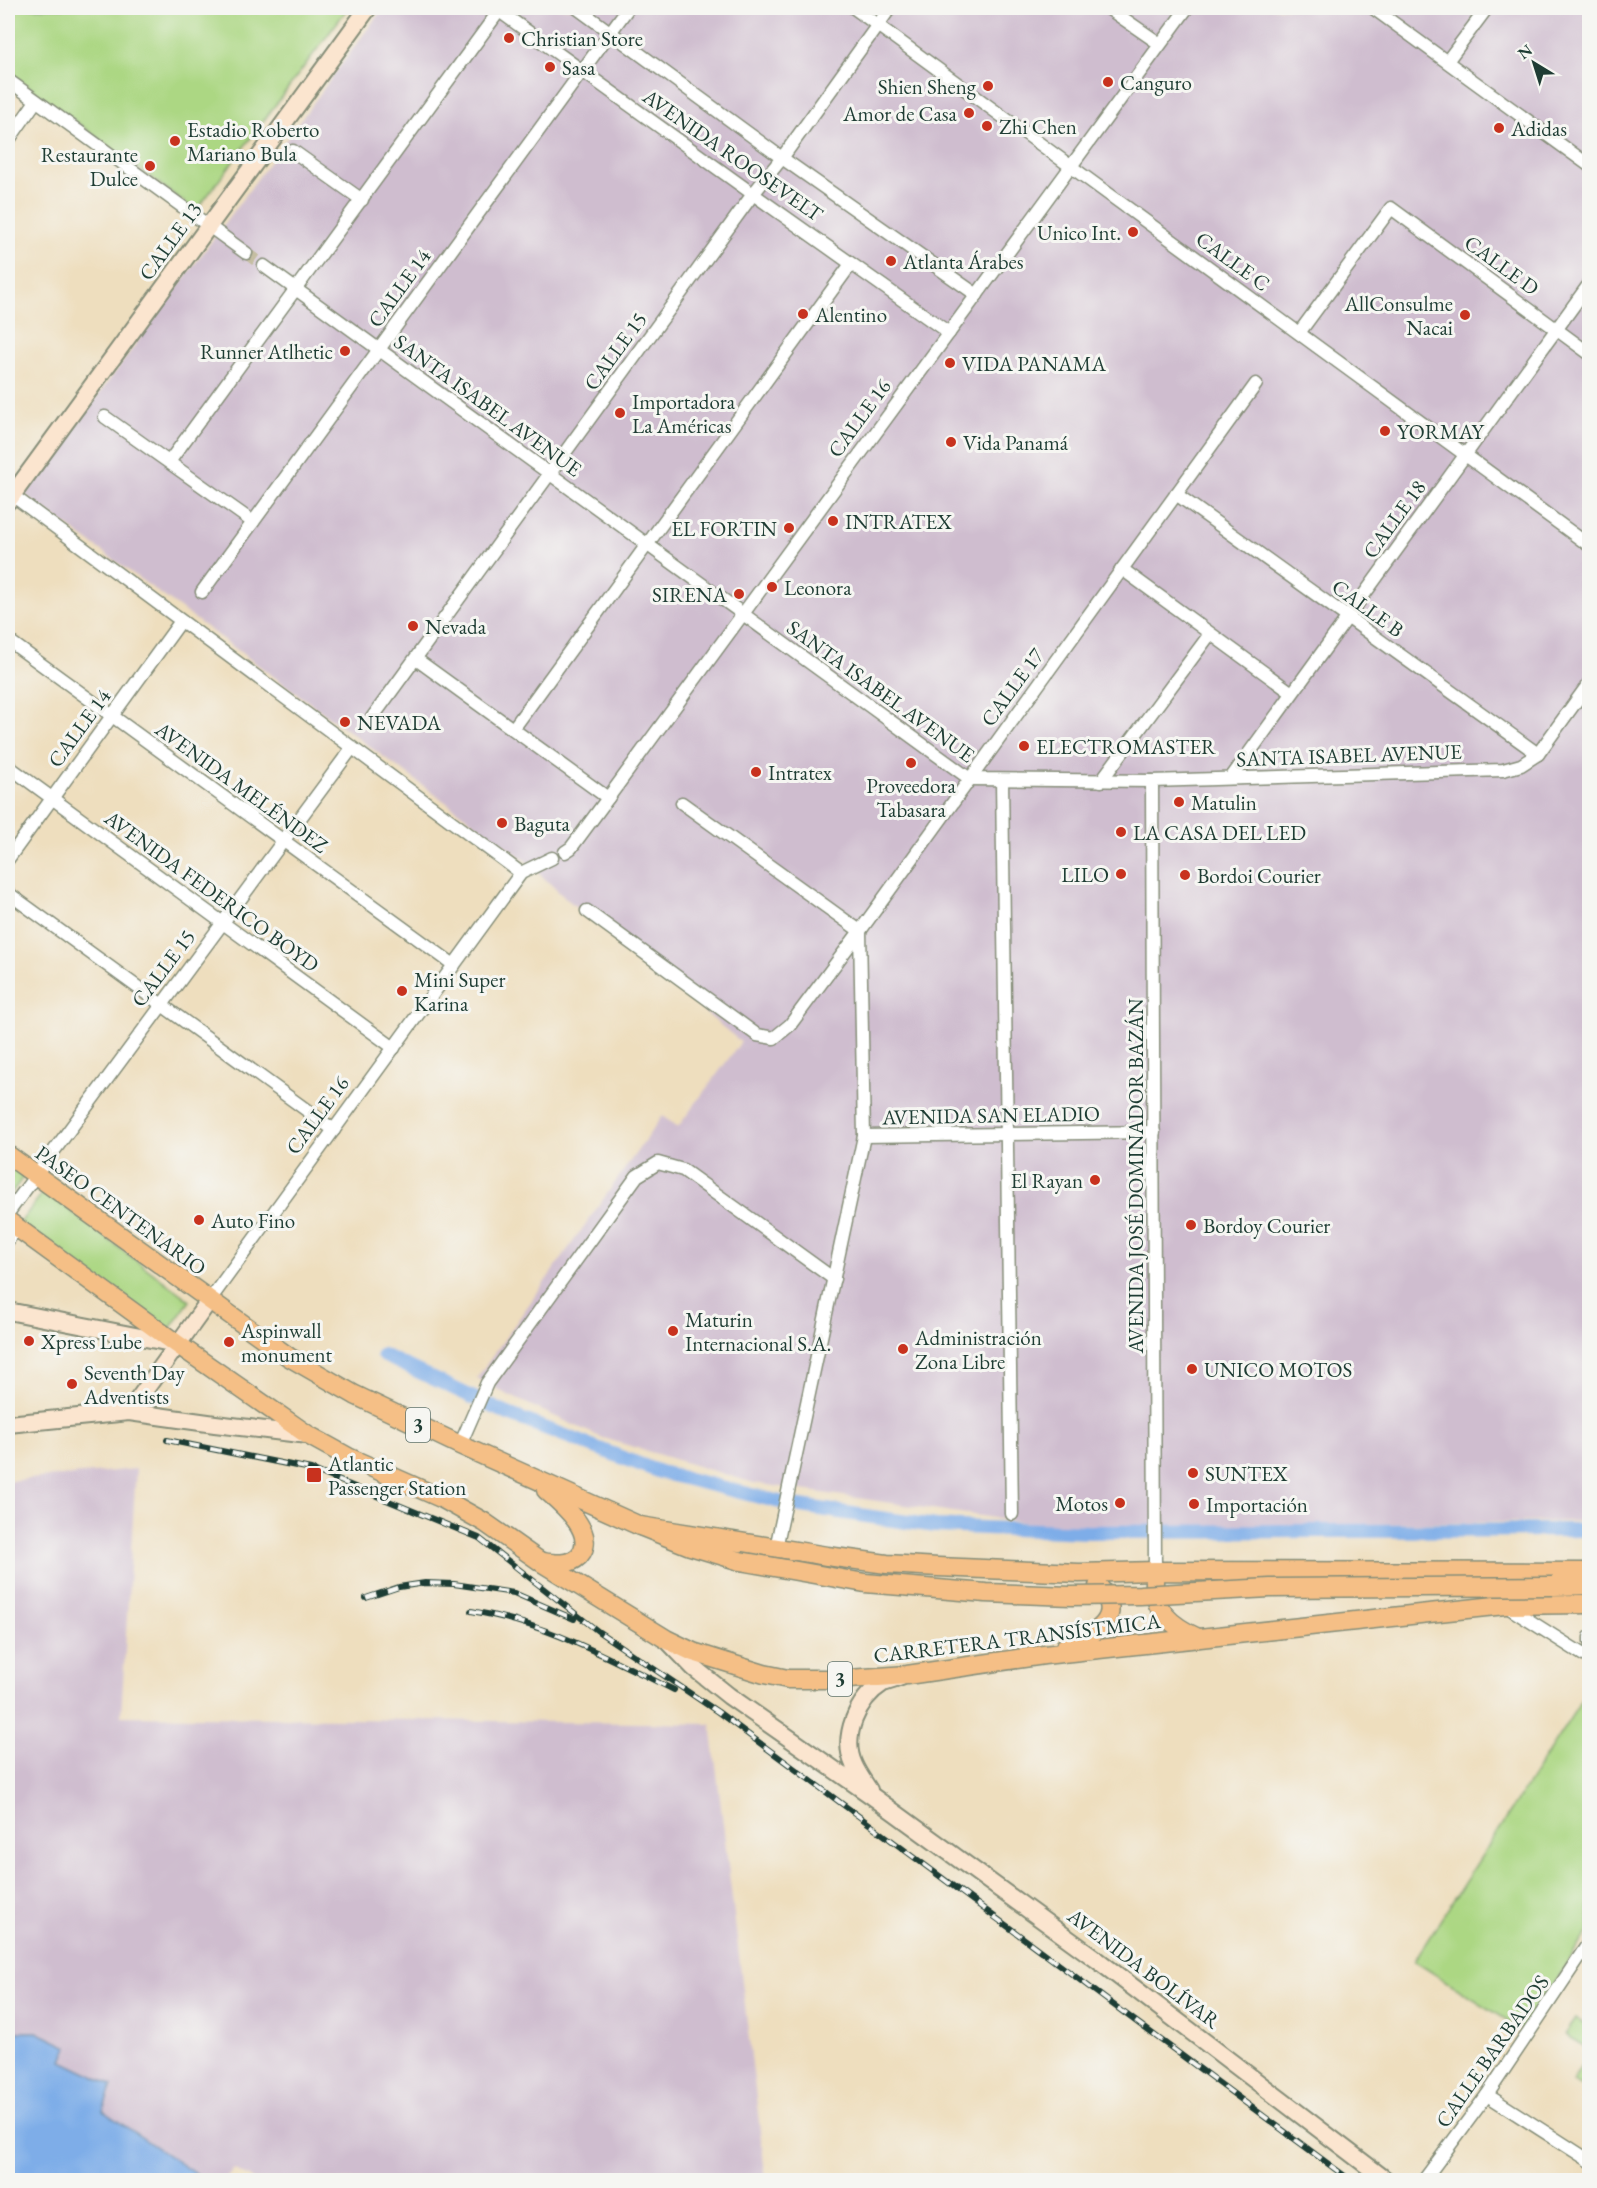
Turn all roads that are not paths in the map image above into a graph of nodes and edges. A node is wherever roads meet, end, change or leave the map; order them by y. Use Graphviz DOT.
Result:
graph roads {
  1 [pos="368,8"];
  2 [pos="577,8"];
  3 [pos="628,8"];
  4 [pos="854,8"];
  5 [pos="890,8"];
  6 [pos="1108,8"];
  7 [pos="1187,8"];
  8 [pos="1373,8"];
  9 [pos="1487,8"];
  10 [pos="497,9"];
  11 [pos="877,25"];
  12 [pos="610,33"];
  13 [pos="1160,44"];
  14 [pos="1448,60"];
  15 [pos="580,71"];
  16 [pos="8,80"];
  17 [pos="36,101"];
  18 [pos="8,141"];
  19 [pos="293,151"];
  20 [pos="782,158"];
  21 [pos="1071,166"];
  22 [pos="1590,166"];
  23 [pos="753,194"];
  24 [pos="362,200"];
  25 [pos="208,226"];
  26 [pos="246,253"];
  27 [pos="851,264"];
  28 [pos="264,266"];
  29 [pos="1590,283"];
  30 [pos="296,289"];
  31 [pos="977,295"];
  32 [pos="1556,330"];
  33 [pos="949,333"];
  34 [pos="1299,333"];
  35 [pos="378,349"];
  36 [pos="1590,354"];
  37 [pos="1256,384"];
  38 [pos="105,417"];
  39 [pos="1465,455"];
  40 [pos="169,462"];
  41 [pos="551,474"];
  42 [pos="1176,494"];
  43 [pos="9,496"];
  44 [pos="253,522"];
  45 [pos="647,545"];
  46 [pos="1590,546"];
  47 [pos="1122,569"];
  48 [pos="202,591"];
  49 [pos="743,615"];
  50 [pos="1347,617"];
  51 [pos="181,621"];
  52 [pos="1210,633"];
  53 [pos="8,640"];
  54 [pos="416,659"];
  55 [pos="1590,682"];
  56 [pos="1292,693"];
  57 [pos="112,716"];
  58 [pos="372,718"];
  59 [pos="513,729"];
  60 [pos="352,748"];
  61 [pos="1538,754"];
  62 [pos="8,766"];
  63 [pos="1231,778"];
  64 [pos="970,779"];
  65 [pos="1002,780"];
  66 [pos="1101,781"];
  67 [pos="1152,781"];
  68 [pos="52,798"];
  69 [pos="608,798"];
  70 [pos="682,803"];
  71 [pos="284,841"];
  72 [pos="565,852"];
  73 [pos="552,858"];
  74 [pos="8,859"];
  75 [pos="521,873"];
  76 [pos="8,893"];
  77 [pos="587,911"];
  78 [pos="221,922"];
  79 [pos="860,931"];
  80 [pos="454,965"];
  81 [pos="160,1004"];
  82 [pos="394,1048"];
  83 [pos="334,1130"];
  84 [pos="1154,1132"];
  85 [pos="1007,1134"];
  86 [pos="864,1136"];
  87 [pos="8,1155"];
  88 [pos="35,1175"];
  89 [pos="10,1225"];
  90 [pos="834,1279"];
  91 [pos="209,1301"];
  92 [pos="8,1311"];
  93 [pos="177,1344"];
  94 [pos="129,1412"];
  95 [pos="8,1424"];
  96 [pos="308,1435"];
  97 [pos="460,1445"];
  98 [pos="534,1479"];
  99 [pos="1012,1514"];
  100 [pos="640,1526"];
  101 [pos="776,1548"];
  102 [pos="541,1562"];
  103 [pos="1155,1571"];
  104 [pos="1590,1572"];
  105 [pos="1078,1573"];
  106 [pos="1590,1585"];
  107 [pos="1590,1604"];
  108 [pos="1505,1605"];
  109 [pos="1590,1637"];
  110 [pos="666,1639"];
  111 [pos="1199,1639"];
  112 [pos="1590,1642"];
  113 [pos="1044,1655"];
  114 [pos="1590,1659"];
  115 [pos="907,1675"];
  116 [pos="872,1796"];
  117 [pos="1590,1941"];
  118 [pos="1487,2095"];
  119 [pos="1590,2161"];
  120 [pos="1386,2181"];
  121 [pos="1424,2181"];
  1 -- 25 [label="main road, CALLE 13"];
  2 -- 12 [label="street, AVENIDA ROOSEVELT"];
  3 -- 12 [label="street, CALLE 14"];
  4 -- 11 [label="street, CALLE C"];
  5 -- 11 [label="street, CALLE 15"];
  6 -- 13 [label="street"];
  7 -- 13 [label="street, CALLE 16"];
  8 -- 14 [label="street"];
  9 -- 14 [label="street"];
  10 -- 15 [label="street, AVENIDA ROOSEVELT"];
  10 -- 24 [label="street"];
  11 -- 20 [label="street, CALLE 15"];
  11 -- 21 [label="street, CALLE C"];
  12 -- 15 [label="street, CALLE 14"];
  12 -- 20 [label="street, AVENIDA ROOSEVELT"];
  13 -- 21 [label="street, CALLE 16"];
  14 -- 22 [label="street"];
  15 -- 23 [label="street, AVENIDA ROOSEVELT"];
  15 -- 35 [label="street, CALLE 14"];
  16 -- 17 [label="street"];
  17 -- 18 [label="street"];
  17 -- 25 [label="street"];
  19 -- 24 [label="street"];
  20 -- 23 [label="street, CALLE 15"];
  20 -- 31 [label="street, AVENIDA ROOSEVELT"];
  21 -- 31 [label="street, CALLE 16"];
  21 -- 34 [label="street, CALLE C"];
  23 -- 27 [label="street, AVENIDA ROOSEVELT"];
  23 -- 41 [label="street, CALLE 15"];
  24 -- 30 [label="street"];
  25 -- 26 [label="street"];
  25 -- 43 [label="main road, CALLE 13"];
  27 -- 33 [label="street, AVENIDA ROOSEVELT"];
  27 -- 45 [label="street"];
  28 -- 30 [label="street, SANTA ISABEL AVENUE"];
  29 -- 32 [label="street, CALLE 18"];
  30 -- 35 [label="street, SANTA ISABEL AVENUE"];
  30 -- 40 [label="street"];
  31 -- 33 [label="street, CALLE 16"];
  32 -- 34 [label="street, CALLE D"];
  32 -- 36 [label="street, CALLE D"];
  32 -- 39 [label="street, CALLE 18"];
  33 -- 49 [label="street, CALLE 16"];
  34 -- 39 [label="street, CALLE C"];
  35 -- 41 [label="street, SANTA ISABEL AVENUE"];
  35 -- 44 [label="street, CALLE 14"];
  37 -- 42 [label="street, CALLE 17"];
  38 -- 40 [label="street"];
  39 -- 46 [label="street, CALLE C"];
  39 -- 50 [label="street, CALLE 18"];
  40 -- 44 [label="street"];
  41 -- 45 [label="street, SANTA ISABEL AVENUE"];
  41 -- 54 [label="street, CALLE 15"];
  42 -- 47 [label="street, CALLE 17"];
  42 -- 50 [label="street, CALLE B"];
  43 -- 51 [label="street"];
  44 -- 48 [label="street, CALLE 14"];
  45 -- 49 [label="street, SANTA ISABEL AVENUE"];
  45 -- 59 [label="street"];
  47 -- 52 [label="street"];
  47 -- 64 [label="street, CALLE 17"];
  49 -- 64 [label="street, SANTA ISABEL AVENUE"];
  49 -- 69 [label="street, CALLE 16"];
  50 -- 56 [label="street, CALLE 18"];
  50 -- 61 [label="street, CALLE B"];
  51 -- 57 [label="street, CALLE 14"];
  51 -- 60 [label="street"];
  52 -- 56 [label="street"];
  52 -- 66 [label="street"];
  53 -- 57 [label="street, AVENIDA MELÉNDEZ"];
  54 -- 58 [label="street, CALLE 15"];
  54 -- 59 [label="street"];
  55 -- 61 [label="street, SANTA ISABEL AVENUE"];
  56 -- 63 [label="street, CALLE 18"];
  57 -- 68 [label="street, CALLE 14"];
  57 -- 71 [label="street, AVENIDA MELÉNDEZ"];
  59 -- 69 [label="street"];
  60 -- 71 [label="street, CALLE 15"];
  60 -- 75 [label="street"];
  61 -- 63 [label="street, SANTA ISABEL AVENUE"];
  62 -- 68 [label="street, AVENIDA FEDERICO BOYD"];
  63 -- 67 [label="street, SANTA ISABEL AVENUE"];
  64 -- 65 [label="street, SANTA ISABEL AVENUE"];
  64 -- 79 [label="street, CALLE 17"];
  65 -- 66 [label="street, SANTA ISABEL AVENUE"];
  65 -- 85 [label="street"];
  66 -- 67 [label="street, SANTA ISABEL AVENUE"];
  67 -- 84 [label="street, AVENIDA JOSÉ DOMINADOR BAZÁN"];
  68 -- 74 [label="street, CALLE 14"];
  68 -- 78 [label="street, AVENIDA FEDERICO BOYD"];
  69 -- 72 [label="street, CALLE 16"];
  70 -- 79 [label="street"];
  71 -- 78 [label="street, CALLE 15"];
  71 -- 80 [label="street, AVENIDA MELÉNDEZ"];
  73 -- 75 [label="street, CALLE 16"];
  75 -- 80 [label="street, CALLE 16"];
  76 -- 81 [label="street"];
  77 -- 79 [label="street, CALLE 17"];
  78 -- 81 [label="street, CALLE 15"];
  78 -- 82 [label="street, AVENIDA FEDERICO BOYD"];
  79 -- 86 [label="street"];
  80 -- 82 [label="street, CALLE 16"];
  81 -- 83 [label="street"];
  81 -- 88 [label="street, CALLE 15"];
  82 -- 83 [label="street, CALLE 16"];
  83 -- 91 [label="street, CALLE 16"];
  84 -- 85 [label="street, AVENIDA SAN ELADIO"];
  84 -- 103 [label="street, AVENIDA JOSÉ DOMINADOR BAZÁN"];
  85 -- 86 [label="street, AVENIDA SAN ELADIO"];
  85 -- 99 [label="street"];
  86 -- 90 [label="street"];
  87 -- 88 [label="main road, PASEO CENTENARIO / 3"];
  88 -- 89 [label="street, CALLE 15"];
  88 -- 91 [label="main road, PASEO CENTENARIO / 3"];
  89 -- 93 [label="main road, 3"];
  90 -- 97 [label="street"];
  90 -- 101 [label="street"];
  91 -- 93 [label="main road, CALLE 16"];
  91 -- 97 [label="main road, CARRETERA TRANSÍSTMICA / 3"];
  92 -- 93 [label="main road"];
  93 -- 94 [label="main road, CALLE 16"];
  93 -- 96 [label="main road, CARRETERA TRANSÍSTMICA / 3"];
  94 -- 95 [label="main road"];
  94 -- 96 [label="main road"];
  96 -- 102 [label="main road, CARRETERA TRANSÍSTMICA / 3"];
  97 -- 98 [label="main road, CARRETERA TRANSÍSTMICA / 3"];
  98 -- 100 [label="main road, CARRETERA TRANSÍSTMICA / 3"];
  98 -- 102 [label="main road"];
  100 -- 101 [label="main road"];
  100 -- 106 [label="main road, CARRETERA TRANSÍSTMICA / 3, bridge"];
  101 -- 105 [label="main road"];
  102 -- 110 [label="main road, CARRETERA TRANSÍSTMICA / 3"];
  103 -- 104 [label="main road"];
  103 -- 105 [label="main road"];
  103 -- 111 [label="main road"];
  105 -- 113 [label="main road"];
  107 -- 108 [label="main road, CARRETERA TRANSÍSTMICA / 3"];
  108 -- 111 [label="main road, CARRETERA TRANSÍSTMICA / 3"];
  108 -- 114 [label="street"];
  109 -- 112 [label="street"];
  110 -- 115 [label="main road, CARRETERA TRANSÍSTMICA / 3"];
  110 -- 116 [label="main road, AVENIDA BOLÍVAR"];
  111 -- 113 [label="main road, CARRETERA TRANSÍSTMICA / 3"];
  113 -- 115 [label="main road, CARRETERA TRANSÍSTMICA / 3"];
  115 -- 116 [label="main road, AVENIDA BOLÍVAR"];
  116 -- 120 [label="main road, AVENIDA BOLÍVAR"];
  117 -- 118 [label="street, CALLE BARBADOS"];
  118 -- 119 [label="street"];
  118 -- 121 [label="street, CALLE BARBADOS"];
}
